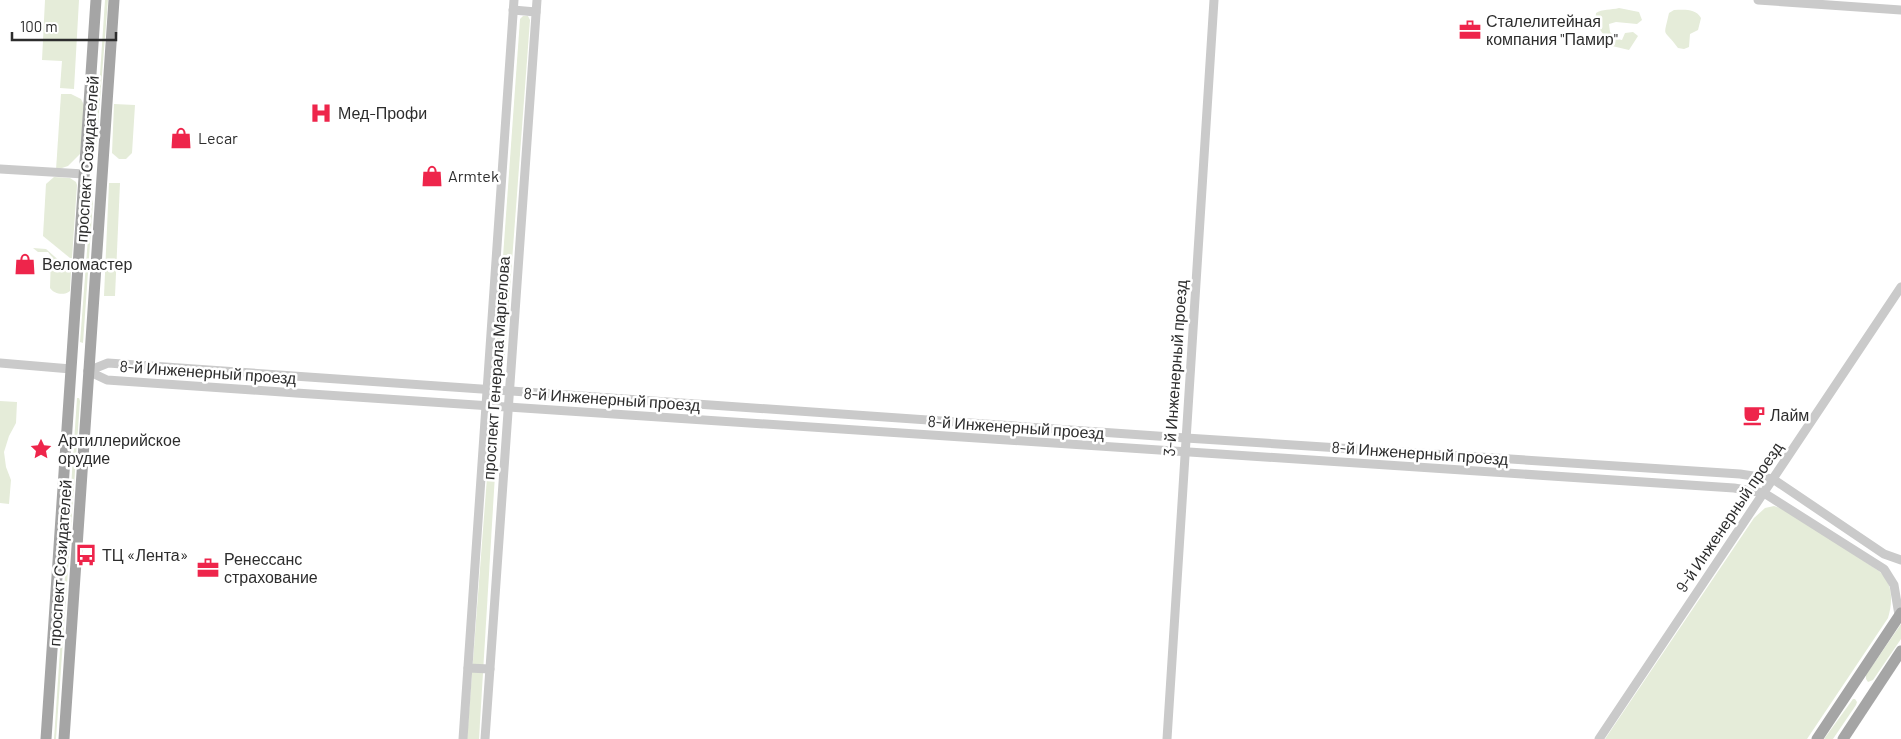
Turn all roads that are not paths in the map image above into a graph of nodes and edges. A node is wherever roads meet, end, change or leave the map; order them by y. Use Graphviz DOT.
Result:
graph roads {
  1 [pos="96,0"];
  2 [pos="114,0"];
  3 [pos="514,0"];
  4 [pos="537,0"];
  5 [pos="1214,0"];
  6 [pos="1758,0"];
  7 [pos="514,10"];
  8 [pos="1901,10"];
  9 [pos="536,12"];
  10 [pos="0,169"];
  11 [pos="84,174"];
  12 [pos="102,175"];
  13 [pos="1901,287"];
  14 [pos="0,364"];
  15 [pos="71,369"];
  16 [pos="88,371"];
  17 [pos="433,386"];
  18 [pos="488,390"];
  19 [pos="510,391"];
  20 [pos="432,402"];
  21 [pos="486,405"];
  22 [pos="508,407"];
  23 [pos="1063,430"];
  24 [pos="1186,438"];
  25 [pos="1062,445"];
  26 [pos="1184,453"];
  27 [pos="1773,479"];
  28 [pos="1764,493"];
  29 [pos="1901,560"];
  30 [pos="1900,614"];
  31 [pos="1901,651"];
  32 [pos="490,669"];
  33 [pos="468,670"];
  34 [pos="1854,686"];
  35 [pos="1871,697"];
  36 [pos="46,739"];
  37 [pos="64,739"];
  38 [pos="463,739"];
  39 [pos="485,739"];
  40 [pos="1167,739"];
  41 [pos="1599,739"];
  42 [pos="1817,739"];
  43 [pos="1843,739"];
  1 -- 11 [label="main road, проспект Созидателей"];
  2 -- 12 [label="main road, проспект Созидателей"];
  3 -- 7 [label="street, проспект Генерала Маргелова"];
  4 -- 9 [label="street, проспект Генерала Маргелова"];
  5 -- 24 [label="street, 3-й Инженерный проезд"];
  6 -- 8 [label="street"];
  7 -- 9 [label="street"];
  7 -- 18 [label="street, проспект Генерала Маргелова"];
  9 -- 19 [label="street, проспект Генерала Маргелова"];
  10 -- 11 [label="street"];
  11 -- 12 [label="main road"];
  11 -- 15 [label="main road, проспект Созидателей"];
  12 -- 16 [label="main road, проспект Созидателей"];
  13 -- 27 [label="street, 9-й Инженерный проезд"];
  14 -- 15 [label="street"];
  15 -- 16 [label="main road"];
  15 -- 36 [label="main road, проспект Созидателей"];
  16 -- 17 [label="street, 8-й Инженерный проезд"];
  16 -- 20 [label="street, 8-й Инженерный проезд"];
  16 -- 37 [label="main road, проспект Созидателей"];
  17 -- 18 [label="street, 8-й Инженерный проезд"];
  17 -- 20 [label="street"];
  18 -- 19 [label="street, 8-й Инженерный проезд"];
  18 -- 21 [label="street, проспект Генерала Маргелова"];
  19 -- 22 [label="street, проспект Генерала Маргелова"];
  19 -- 23 [label="street, 8-й Инженерный проезд"];
  20 -- 21 [label="street, 8-й Инженерный проезд"];
  21 -- 22 [label="street, 8-й Инженерный проезд"];
  21 -- 33 [label="street, проспект Генерала Маргелова"];
  22 -- 25 [label="street, 8-й Инженерный проезд"];
  22 -- 32 [label="street, проспект Генерала Маргелова"];
  23 -- 24 [label="street, 8-й Инженерный проезд"];
  23 -- 25 [label="street"];
  24 -- 26 [label="street, 3-й Инженерный проезд"];
  24 -- 27 [label="street, 8-й Инженерный проезд"];
  25 -- 26 [label="street, 8-й Инженерный проезд"];
  26 -- 28 [label="street, 8-й Инженерный проезд"];
  26 -- 40 [label="street, 3-й Инженерный проезд"];
  27 -- 28 [label="street, 9-й Инженерный проезд"];
  27 -- 29 [label="street, 8-й Инженерный проезд"];
  28 -- 30 [label="street, 8-й Инженерный проезд"];
  28 -- 41 [label="street, 9-й Инженерный проезд"];
  30 -- 34 [label="main road"];
  31 -- 35 [label="main road"];
  32 -- 33 [label="street"];
  32 -- 39 [label="street, проспект Генерала Маргелова"];
  33 -- 38 [label="street, проспект Генерала Маргелова"];
  34 -- 35 [label="main road"];
  34 -- 42 [label="main road"];
  35 -- 43 [label="main road"];
}
